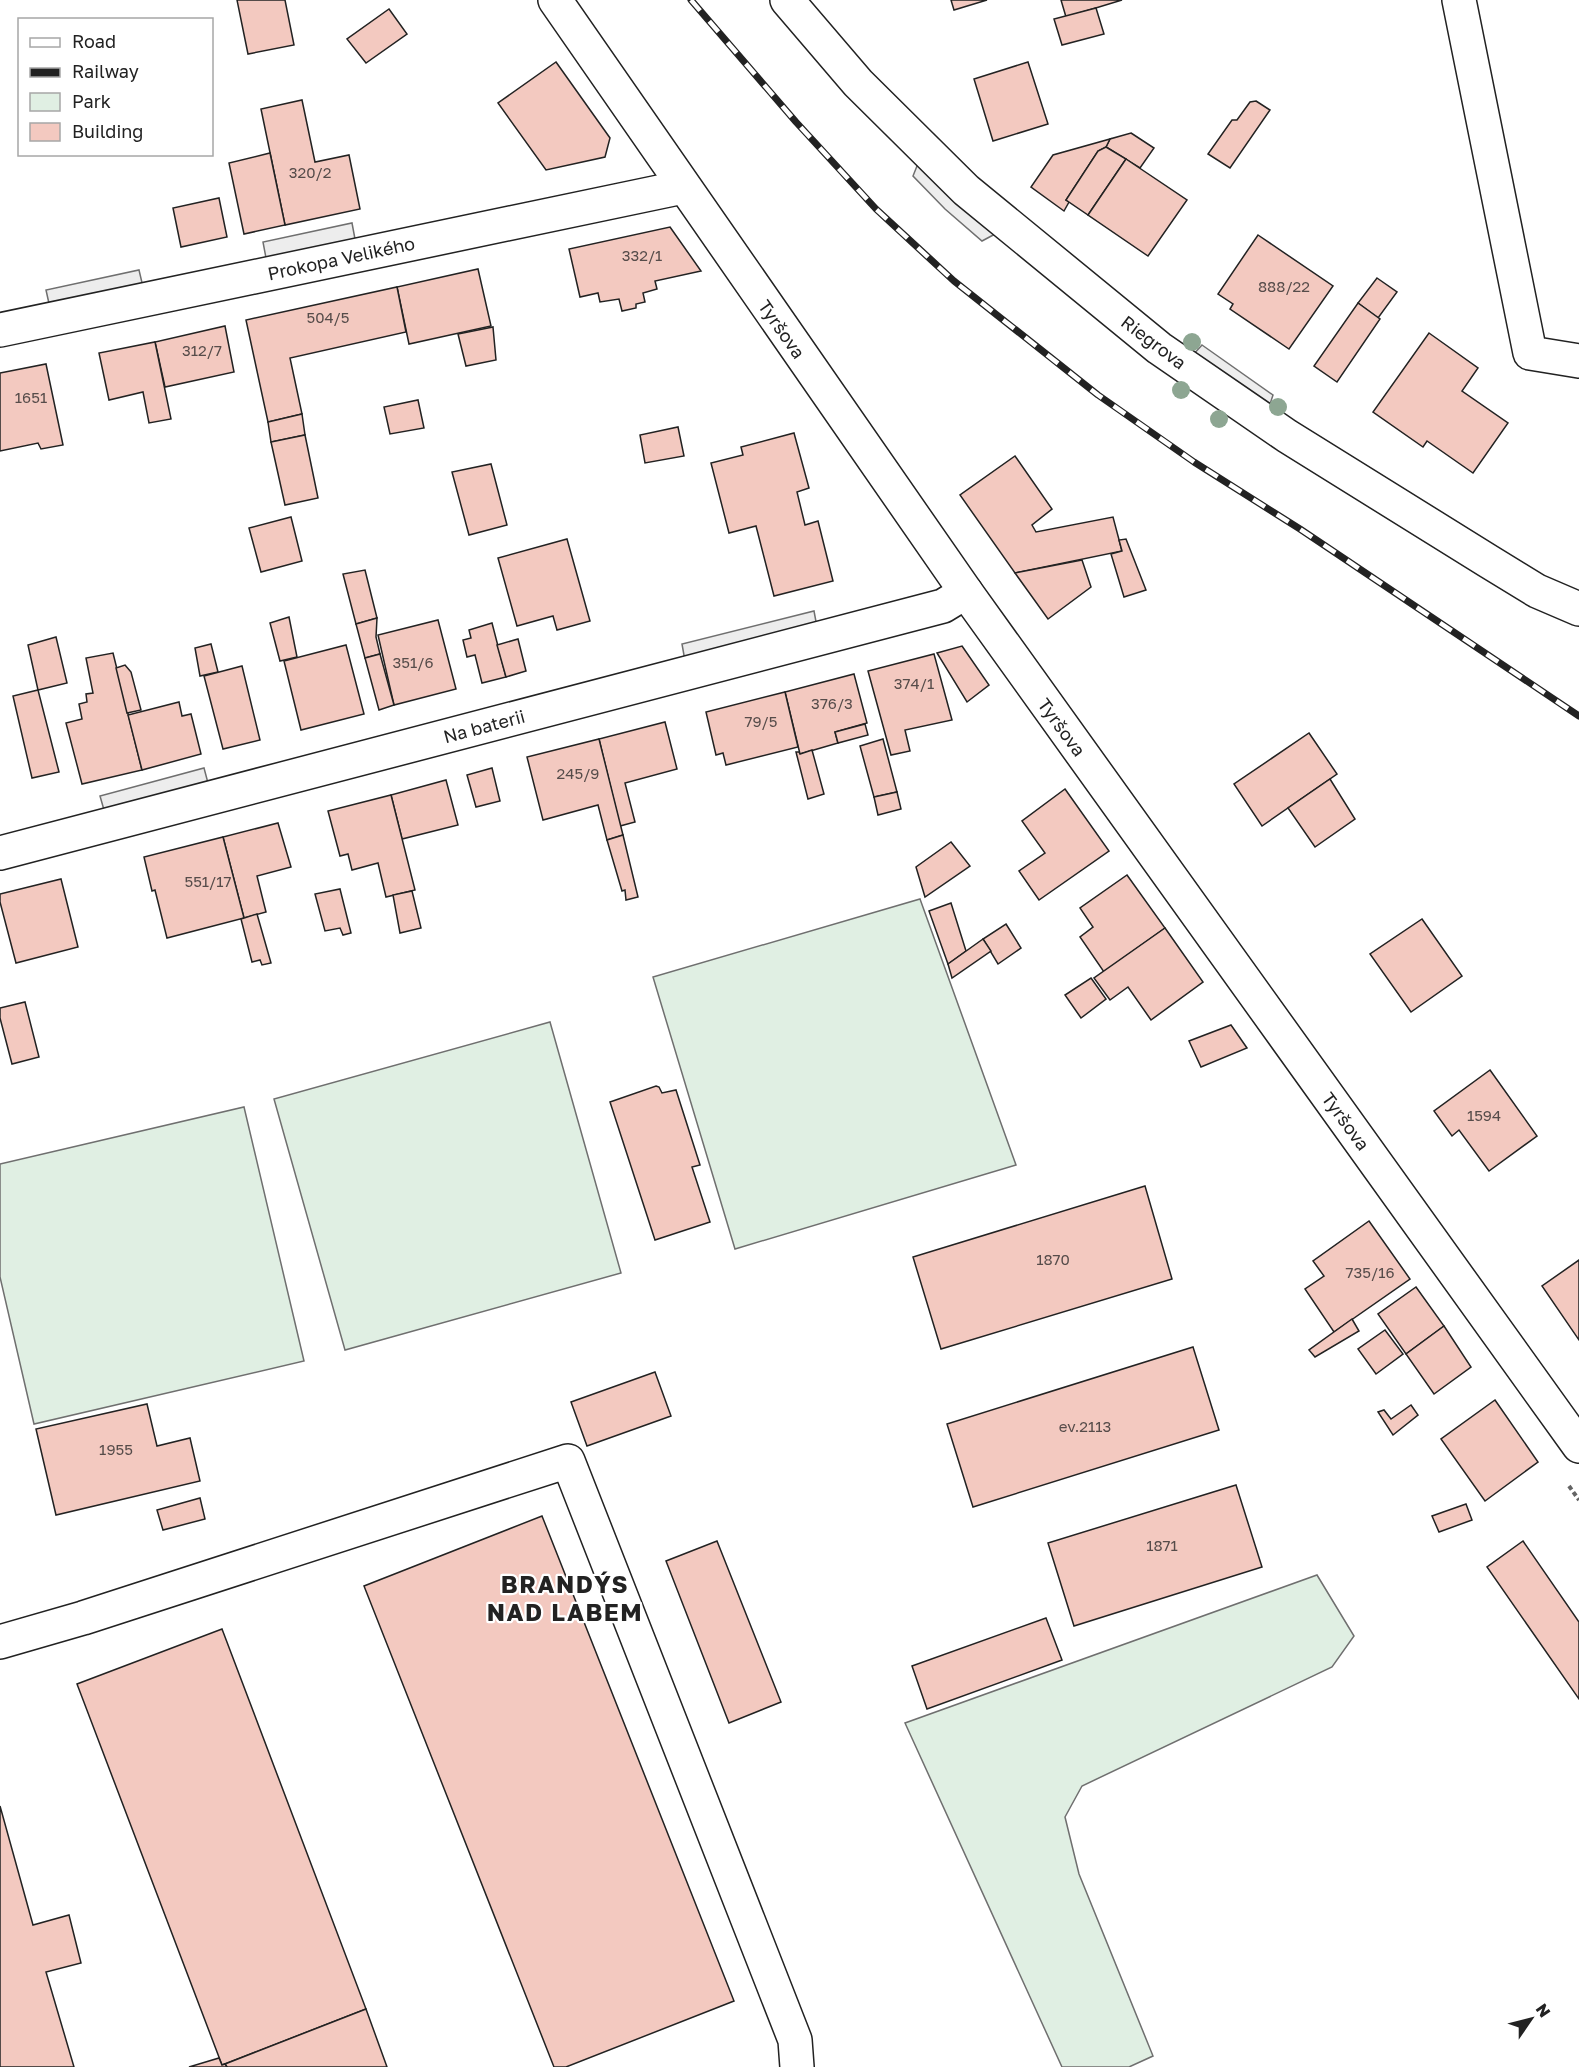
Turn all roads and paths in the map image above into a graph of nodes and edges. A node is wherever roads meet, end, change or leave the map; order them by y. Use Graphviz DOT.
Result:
graph roads {
  1 [pos="555,0"];
  2 [pos="787,0"];
  3 [pos="1459,0"];
  4 [pos="683,187"];
  5 [pos="0,330"];
  6 [pos="1579,361"];
  7 [pos="966,592"];
  8 [pos="1579,609"];
  9 [pos="0,853"];
  10 [pos="1579,1446"];
  11 [pos="0,1642"];
  12 [pos="797,2067"];
  1 -- 4 [label="street, Tyršova"];
  2 -- 8 [label="street, Riegrova"];
  3 -- 6 [label="street"];
  4 -- 5 [label="street, Prokopa Velikého"];
  4 -- 7 [label="street, Tyršova"];
  7 -- 9 [label="street, Na baterii"];
  7 -- 10 [label="street, Tyršova"];
  11 -- 12 [label="street"];
}
